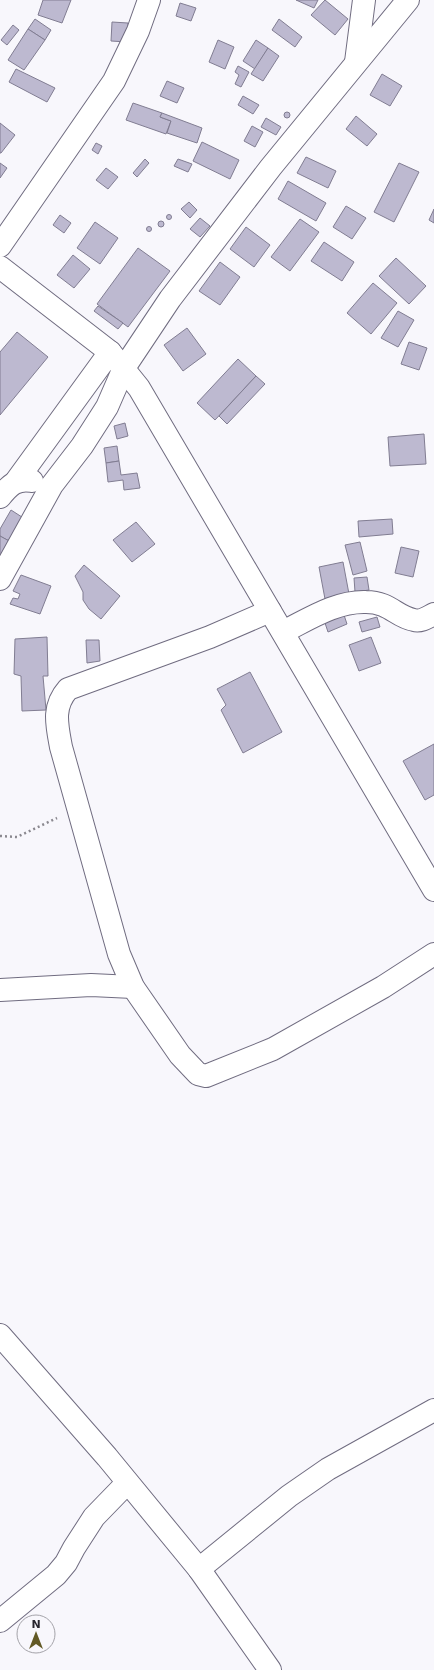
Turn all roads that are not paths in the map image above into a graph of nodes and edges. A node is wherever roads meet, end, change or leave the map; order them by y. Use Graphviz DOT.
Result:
graph roads {
  1 [pos="149,0"];
  2 [pos="364,0"];
  3 [pos="408,0"];
  4 [pos="356,62"];
  5 [pos="0,246"];
  6 [pos="0,267"];
  7 [pos="117,360"];
  8 [pos="17,480"];
  9 [pos="52,485"];
  10 [pos="0,497"];
  11 [pos="0,579"];
  12 [pos="270,611"];
  13 [pos="434,614"];
  14 [pos="283,632"];
  15 [pos="434,890"];
  16 [pos="434,954"];
  17 [pos="133,987"];
  18 [pos="0,990"];
  19 [pos="0,1335"];
  20 [pos="434,1410"];
  21 [pos="127,1483"];
  22 [pos="200,1569"];
  23 [pos="0,1621"];
  24 [pos="270,1670"];
  1 -- 5 [label="street"];
  2 -- 4 [label="street"];
  3 -- 4 [label="street"];
  4 -- 7 [label="street"];
  6 -- 7 [label="street"];
  7 -- 8 [label="street"];
  7 -- 9 [label="street"];
  7 -- 12 [label="street"];
  8 -- 9 [label="street"];
  8 -- 10 [label="street"];
  9 -- 11 [label="street"];
  12 -- 14 [label="street"];
  12 -- 17 [label="street"];
  13 -- 14 [label="street"];
  14 -- 15 [label="street"];
  16 -- 17 [label="street"];
  17 -- 18 [label="street"];
  19 -- 21 [label="street"];
  20 -- 22 [label="street"];
  21 -- 22 [label="street"];
  21 -- 23 [label="street"];
  22 -- 24 [label="street"];
}
